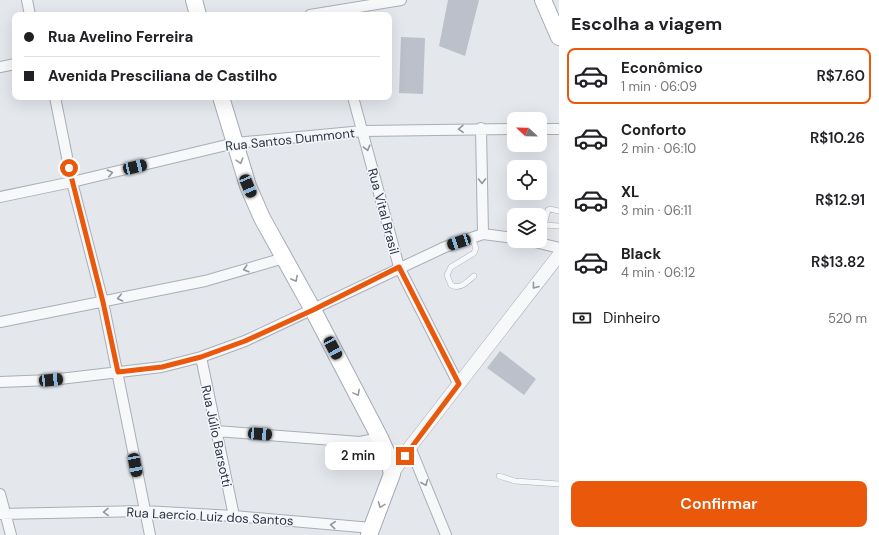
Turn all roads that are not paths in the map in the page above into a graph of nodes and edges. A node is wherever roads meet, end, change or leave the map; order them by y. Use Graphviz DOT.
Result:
graph roads {
  1 [pos="27,0"];
  2 [pos="194,0"];
  3 [pos="400,0"];
  4 [pos="543,0"];
  5 [pos="29,12"];
  6 [pos="197,12"];
  7 [pos="339,12"];
  8 [pos="559,37"];
  9 [pos="12,65"];
  10 [pos="0,67"];
  11 [pos="56,100"];
  12 [pos="222,100"];
  13 [pos="354,100"];
  14 [pos="481,128"];
  15 [pos="507,129"];
  16 [pos="547,129"];
  17 [pos="559,129"];
  18 [pos="363,131"];
  19 [pos="235,143"];
  20 [pos="72,182"];
  21 [pos="0,196"];
  22 [pos="559,211"];
  23 [pos="547,212"];
  24 [pos="547,225"];
  25 [pos="559,226"];
  26 [pos="483,234"];
  27 [pos="507,237"];
  28 [pos="472,238"];
  29 [pos="547,245"];
  30 [pos="559,248"];
  31 [pos="559,255"];
  32 [pos="284,258"];
  33 [pos="399,267"];
  34 [pos="474,276"];
  35 [pos="103,302"];
  36 [pos="313,310"];
  37 [pos="0,322"];
  38 [pos="201,357"];
  39 [pos="118,372"];
  40 [pos="0,382"];
  41 [pos="459,384"];
  42 [pos="216,431"];
  43 [pos="380,438"];
  44 [pos="410,447"];
  45 [pos="392,474"];
  46 [pos="499,476"];
  47 [pos="559,484"];
  48 [pos="0,494"];
  49 [pos="144,511"];
  50 [pos="2,514"];
  51 [pos="234,516"];
  52 [pos="371,532"];
  53 [pos="11,535"];
  54 [pos="150,535"];
  55 [pos="446,535"];
  1 -- 5 [label="street"];
  2 -- 6 [label="main road"];
  3 -- 7 [label="street"];
  4 -- 8 [label="main road"];
  9 -- 10 [label="street"];
  11 -- 20 [label="street"];
  12 -- 19 [label="main road"];
  13 -- 18 [label="street, Rua Vital Brasil"];
  14 -- 15 [label="street, Rua Santos Dummont"];
  14 -- 18 [label="street, Rua Santos Dummont, one-way"];
  14 -- 26 [label="street, one-way"];
  16 -- 17 [label="street"];
  18 -- 19 [label="street, Rua Santos Dummont"];
  18 -- 33 [label="street, Rua Vital Brasil, one-way"];
  20 -- 19 [label="street, Rua Santos Dummont, one-way"];
  19 -- 32 [label="main road, one-way"];
  20 -- 21 [label="street, Rua Santos Dummont"];
  20 -- 35 [label="street"];
  22 -- 23 [label="lane"];
  24 -- 25 [label="lane"];
  26 -- 27 [label="street"];
  26 -- 28 [label="street"];
  28 -- 33 [label="street"];
  28 -- 34 [label="lane"];
  29 -- 30 [label="street"];
  31 -- 41 [label="street, one-way"];
  32 -- 35 [label="street, one-way"];
  32 -- 36 [label="main road, one-way"];
  33 -- 36 [label="street"];
  33 -- 41 [label="street, Rua Vital Brasil"];
  35 -- 37 [label="street"];
  35 -- 39 [label="street"];
  36 -- 38 [label="street"];
  36 -- 43 [label="main road, one-way"];
  38 -- 39 [label="street"];
  38 -- 42 [label="street, Rua Júlio Barsotti"];
  39 -- 40 [label="street"];
  39 -- 49 [label="street"];
  41 -- 44 [label="street"];
  42 -- 43 [label="street"];
  42 -- 51 [label="street, Rua Júlio Barsotti"];
  43 -- 45 [label="main road"];
  44 -- 45 [label="street"];
  44 -- 55 [label="street, one-way"];
  45 -- 52 [label="main road, one-way"];
  46 -- 47 [label="lane"];
  48 -- 50 [label="street"];
  49 -- 50 [label="street, Rua Laercio Luiz dos Santos, one-way"];
  49 -- 51 [label="street, Rua Laercio Luiz dos Santos"];
  49 -- 54 [label="street"];
  50 -- 53 [label="street"];
  52 -- 51 [label="street, Rua Laercio Luiz dos Santos, one-way"];
}
